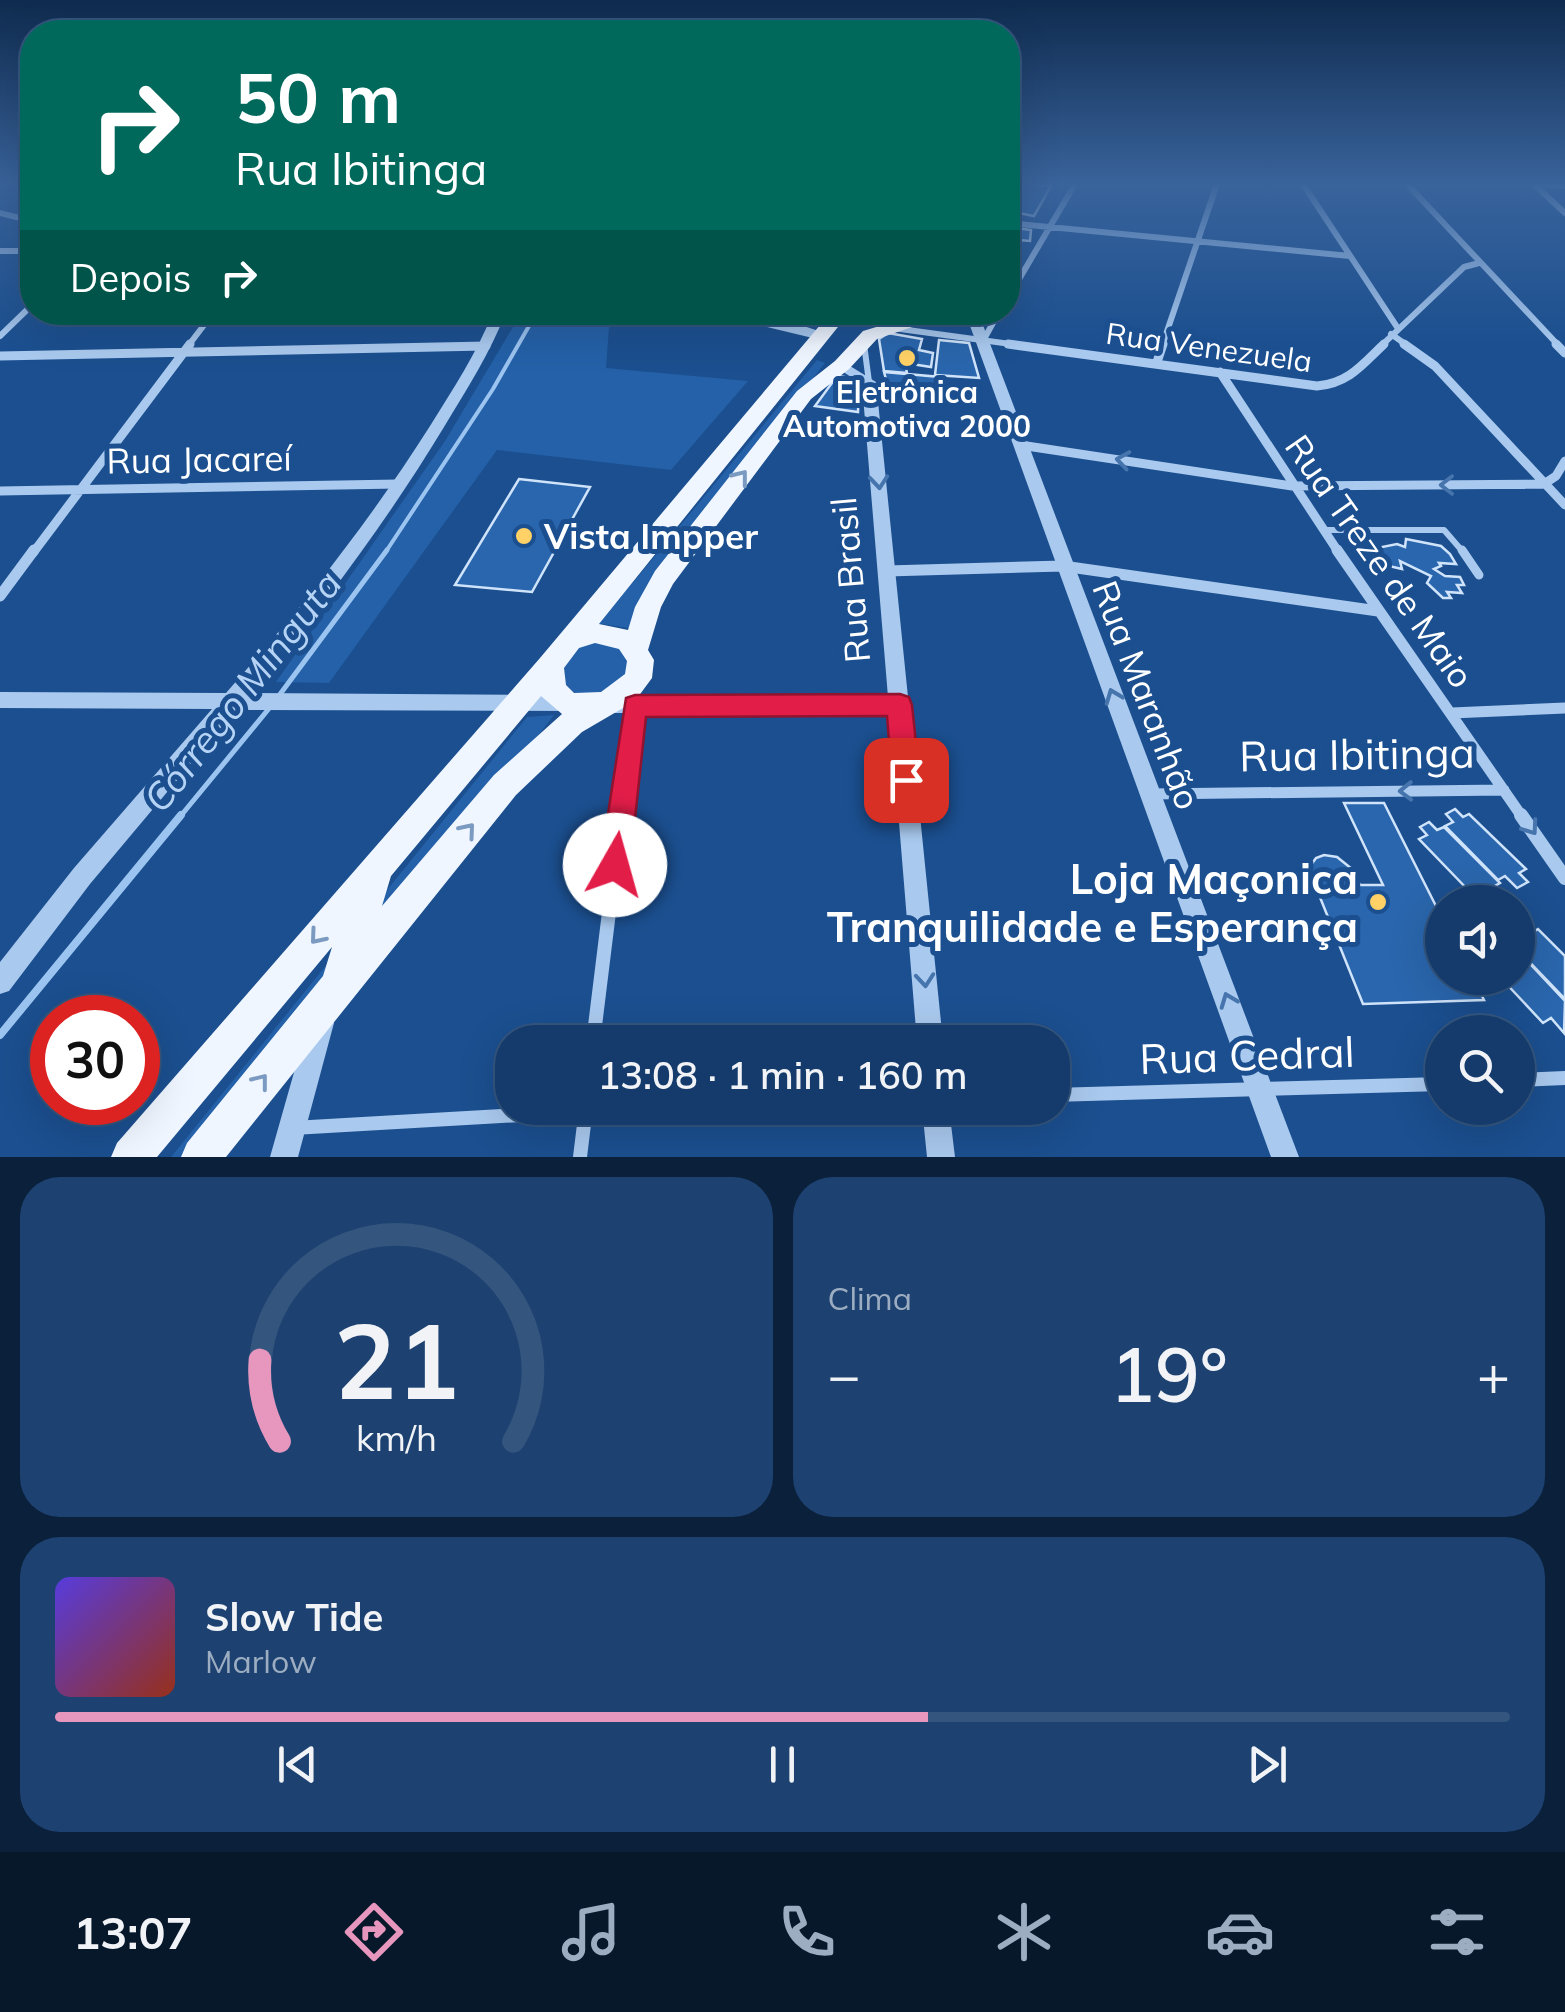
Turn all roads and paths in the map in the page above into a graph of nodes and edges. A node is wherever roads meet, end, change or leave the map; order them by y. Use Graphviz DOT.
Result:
graph roads {
  1 [pos="1043,238"];
  2 [pos="1177,238"];
  3 [pos="1338,238"];
  4 [pos="1457,238"];
  5 [pos="1198,240"];
  6 [pos="1350,256"];
  7 [pos="1479,263"];
  8 [pos="1020,277"];
  9 [pos="20,317"];
  10 [pos="204,325"];
  11 [pos="792,325"];
  12 [pos="875,325"];
  13 [pos="904,325"];
  14 [pos="976,325"];
  15 [pos="991,325"];
  16 [pos="490,329"];
  17 [pos="827,329"];
  18 [pos="1394,330"];
  19 [pos="0,336"];
  20 [pos="982,340"];
  21 [pos="864,341"];
  22 [pos="186,350"];
  23 [pos="1565,353"];
  24 [pos="0,356"];
  25 [pos="1156,362"];
  26 [pos="842,365"];
  27 [pos="1220,372"];
  28 [pos="869,382"];
  29 [pos="1019,444"];
  30 [pos="1565,462"];
  31 [pos="398,484"];
  32 [pos="1544,484"];
  33 [pos="1292,486"];
  34 [pos="84,489"];
  35 [pos="0,491"];
  36 [pos="1565,505"];
  37 [pos="1322,530"];
  38 [pos="1063,566"];
  39 [pos="887,572"];
  40 [pos="1479,575"];
  41 [pos="0,596"];
  42 [pos="1378,611"];
  43 [pos="570,642"];
  44 [pos="636,648"];
  45 [pos="550,666"];
  46 [pos="635,695"];
  47 [pos="0,700"];
  48 [pos="234,700"];
  49 [pos="518,704"];
  50 [pos="590,705"];
  51 [pos="900,705"];
  52 [pos="1565,708"];
  53 [pos="1452,713"];
  54 [pos="1504,790"];
  55 [pos="1150,794"];
  56 [pos="386,856"];
  57 [pos="1565,878"];
  58 [pos="0,982"];
  59 [pos="329,995"];
  60 [pos="596,1025"];
  61 [pos="928,1025"];
  62 [pos="1565,1078"];
  63 [pos="1535,1079"];
  64 [pos="1425,1085"];
  65 [pos="1262,1092"];
  66 [pos="1070,1094"];
  67 [pos="495,1114"];
  68 [pos="584,1125"];
  69 [pos="938,1125"];
  70 [pos="292,1128"];
  71 [pos="131,1157"];
  72 [pos="201,1157"];
  73 [pos="284,1157"];
  74 [pos="580,1157"];
  75 [pos="941,1157"];
  76 [pos="1285,1157"];
  1 -- 8 [label="street"];
  2 -- 5 [label="street"];
  3 -- 6 [label="street"];
  4 -- 7 [label="street"];
  5 -- 6 [label="street"];
  5 -- 25 [label="street"];
  6 -- 18 [label="street"];
  7 -- 18 [label="street, Rua Venezuela"];
  7 -- 23 [label="street"];
  9 -- 19 [label="street"];
  10 -- 22 [label="street"];
  11 -- 17 [label="street"];
  12 -- 21 [label="main road"];
  13 -- 20 [label="street, Rua Venezuela"];
  14 -- 20 [label="street, Rua Maranhão"];
  15 -- 20 [label="street"];
  16 -- 22 [label="street"];
  16 -- 31 [label="street"];
  17 -- 26 [label="main road"];
  17 -- 43 [label="main road"];
  18 -- 27 [label="street, Rua Venezuela"];
  18 -- 32 [label="street"];
  20 -- 25 [label="street, Rua Venezuela"];
  20 -- 29 [label="street, Rua Maranhão"];
  21 -- 26 [label="main road"];
  21 -- 28 [label="lane"];
  22 -- 24 [label="street"];
  22 -- 34 [label="street"];
  25 -- 27 [label="street, Rua Venezuela"];
  26 -- 28 [label="street"];
  44 -- 26 [label="main road, one-way"];
  27 -- 33 [label="street, Rua Treze de Maio"];
  28 -- 39 [label="street, Rua Brasil, one-way"];
  33 -- 29 [label="street, one-way"];
  29 -- 38 [label="street, Rua Maranhão"];
  30 -- 32 [label="street"];
  31 -- 34 [label="street, Rua Jacareí"];
  31 -- 48 [label="street"];
  32 -- 33 [label="street, one-way"];
  32 -- 36 [label="street"];
  33 -- 37 [label="street, Rua Treze de Maio"];
  34 -- 35 [label="street, Rua Jacareí"];
  34 -- 41 [label="street"];
  37 -- 40 [label="lane"];
  37 -- 42 [label="street, Rua Treze de Maio"];
  38 -- 39 [label="street"];
  38 -- 42 [label="street"];
  55 -- 38 [label="street, Rua Maranhão, one-way"];
  39 -- 51 [label="street, Rua Brasil"];
  42 -- 53 [label="street, Rua Treze de Maio"];
  43 -- 44 [label="main road"];
  43 -- 45 [label="main road"];
  44 -- 46 [label="main road"];
  45 -- 49 [label="main road"];
  45 -- 50 [label="main road"];
  46 -- 50 [label="main road"];
  46 -- 51 [label="street"];
  46 -- 60 [label="street"];
  47 -- 48 [label="street"];
  48 -- 49 [label="street"];
  48 -- 58 [label="street"];
  49 -- 50 [label="street"];
  49 -- 56 [label="main road"];
  59 -- 50 [label="main road, one-way"];
  51 -- 61 [label="street, Rua Brasil, one-way"];
  52 -- 53 [label="street"];
  53 -- 54 [label="street, Rua Treze de Maio"];
  54 -- 55 [label="street, Rua Ibitinga, one-way"];
  54 -- 57 [label="street, Rua Treze de Maio, one-way"];
  65 -- 55 [label="street, Rua Maranhão, one-way"];
  56 -- 59 [label="main road"];
  56 -- 71 [label="main road, one-way"];
  59 -- 70 [label="street"];
  72 -- 59 [label="main road, one-way"];
  62 -- 63 [label="street"];
  64 -- 65 [label="street, Rua Cedral"];
  65 -- 66 [label="street, Rua Cedral"];
  65 -- 76 [label="street, Rua Maranhão"];
  67 -- 70 [label="street"];
  68 -- 74 [label="street"];
  69 -- 75 [label="street"];
  70 -- 73 [label="street"];
}
